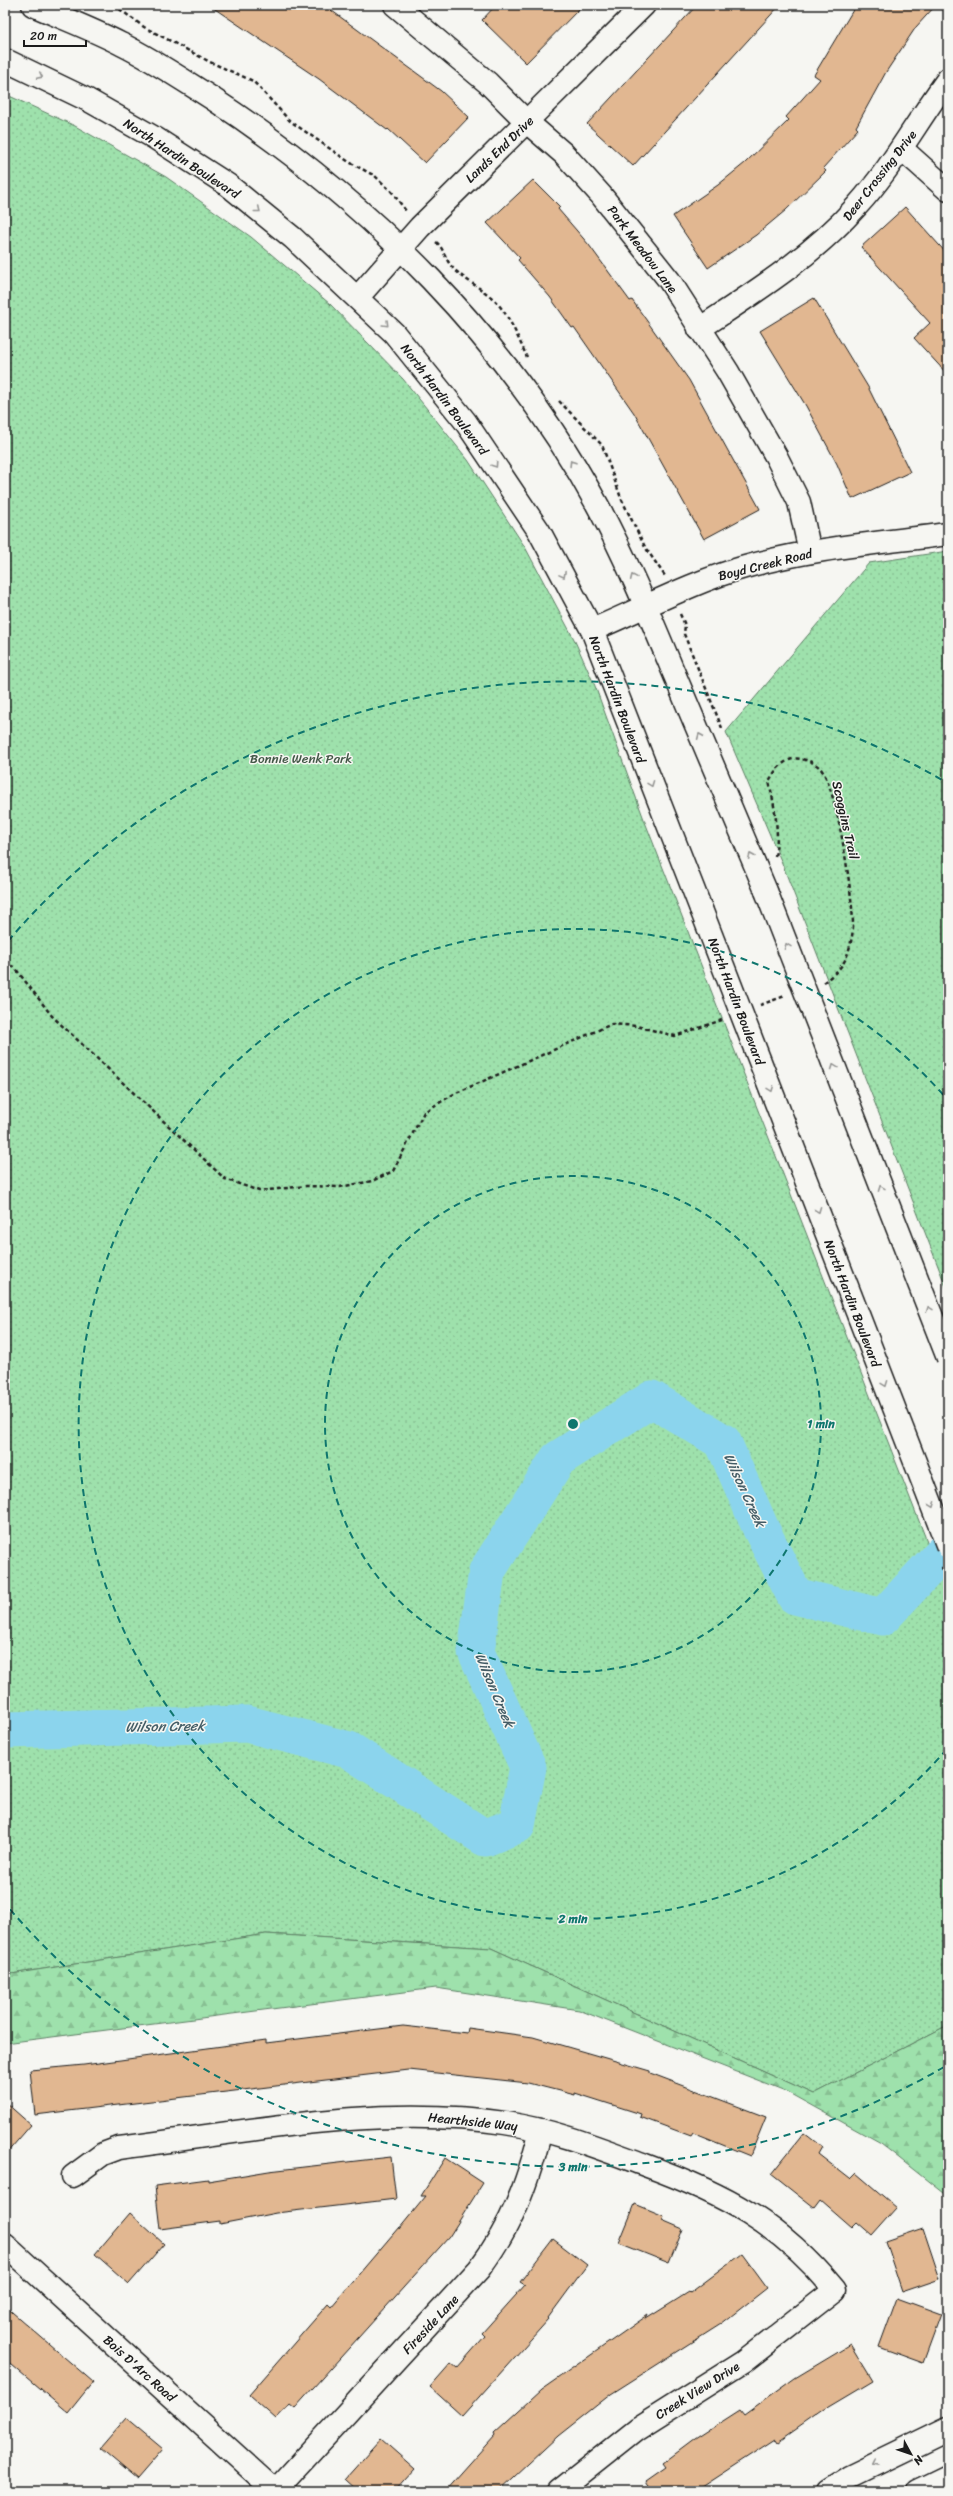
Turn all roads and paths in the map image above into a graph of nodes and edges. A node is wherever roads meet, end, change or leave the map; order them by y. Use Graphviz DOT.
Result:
graph roads {
  1 [pos="33,5"];
  2 [pos="114,5"];
  3 [pos="395,5"];
  4 [pos="644,5"];
  5 [pos="5,60"];
  6 [pos="948,79"];
  7 [pos="527,122"];
  8 [pos="902,149"];
  9 [pos="948,190"];
  10 [pos="400,202"];
  11 [pos="400,249"];
  12 [pos="358,297"];
  13 [pos="699,329"];
  14 [pos="948,534"];
  15 [pos="810,552"];
  16 [pos="646,607"];
  17 [pos="684,625"];
  18 [pos="592,630"];
  19 [pos="723,731"];
  20 [pos="774,860"];
  21 [pos="5,962"];
  22 [pos="821,983"];
  23 [pos="792,994"];
  24 [pos="758,1006"];
  25 [pos="724,1019"];
  26 [pos="948,1358"];
  27 [pos="948,1548"];
  28 [pos="541,2130"];
  29 [pos="73,2176"];
  30 [pos="5,2245"];
  31 [pos="835,2290"];
  32 [pos="948,2429"];
  33 [pos="948,2476"];
  34 [pos="275,2491"];
  35 [pos="559,2491"];
  36 [pos="827,2491"];
  37 [pos="918,2491"];
  1 -- 11 [label="street"];
  2 -- 10 [label="path"];
  3 -- 7 [label="street, Park Meadow Lane"];
  4 -- 7 [label="street, Lands End Drive"];
  5 -- 12 [label="street, North Hardin Boulevard, one-way"];
  6 -- 8 [label="street, Deer Crossing Drive"];
  7 -- 11 [label="street, Lands End Drive"];
  7 -- 13 [label="street, Park Meadow Lane"];
  8 -- 9 [label="street"];
  8 -- 13 [label="street, Deer Crossing Drive"];
  11 -- 12 [label="street, Lands End Drive"];
  16 -- 11 [label="street, one-way"];
  12 -- 18 [label="street, North Hardin Boulevard, one-way"];
  13 -- 15 [label="street, Park Meadow Lane"];
  14 -- 15 [label="street, Boyd Creek Road"];
  15 -- 16 [label="street, Boyd Creek Road"];
  16 -- 18 [label="street, Boyd Creek Road"];
  26 -- 16 [label="street, one-way, bridge"];
  17 -- 19 [label="path"];
  18 -- 27 [label="street, North Hardin Boulevard, one-way, bridge"];
  20 -- 22 [label="path, Scoggins Trail"];
  21 -- 25 [label="path"];
  23 -- 24 [label="path"];
  28 -- 29 [label="street, Hearthside Way"];
  28 -- 31 [label="street, Hearthside Way"];
  28 -- 34 [label="street, Fireside Lane"];
  30 -- 34 [label="street, Bois D'Arc Road"];
  31 -- 35 [label="street, Creek View Drive"];
  32 -- 36 [label="street, one-way"];
  33 -- 37 [label="street"];
}
